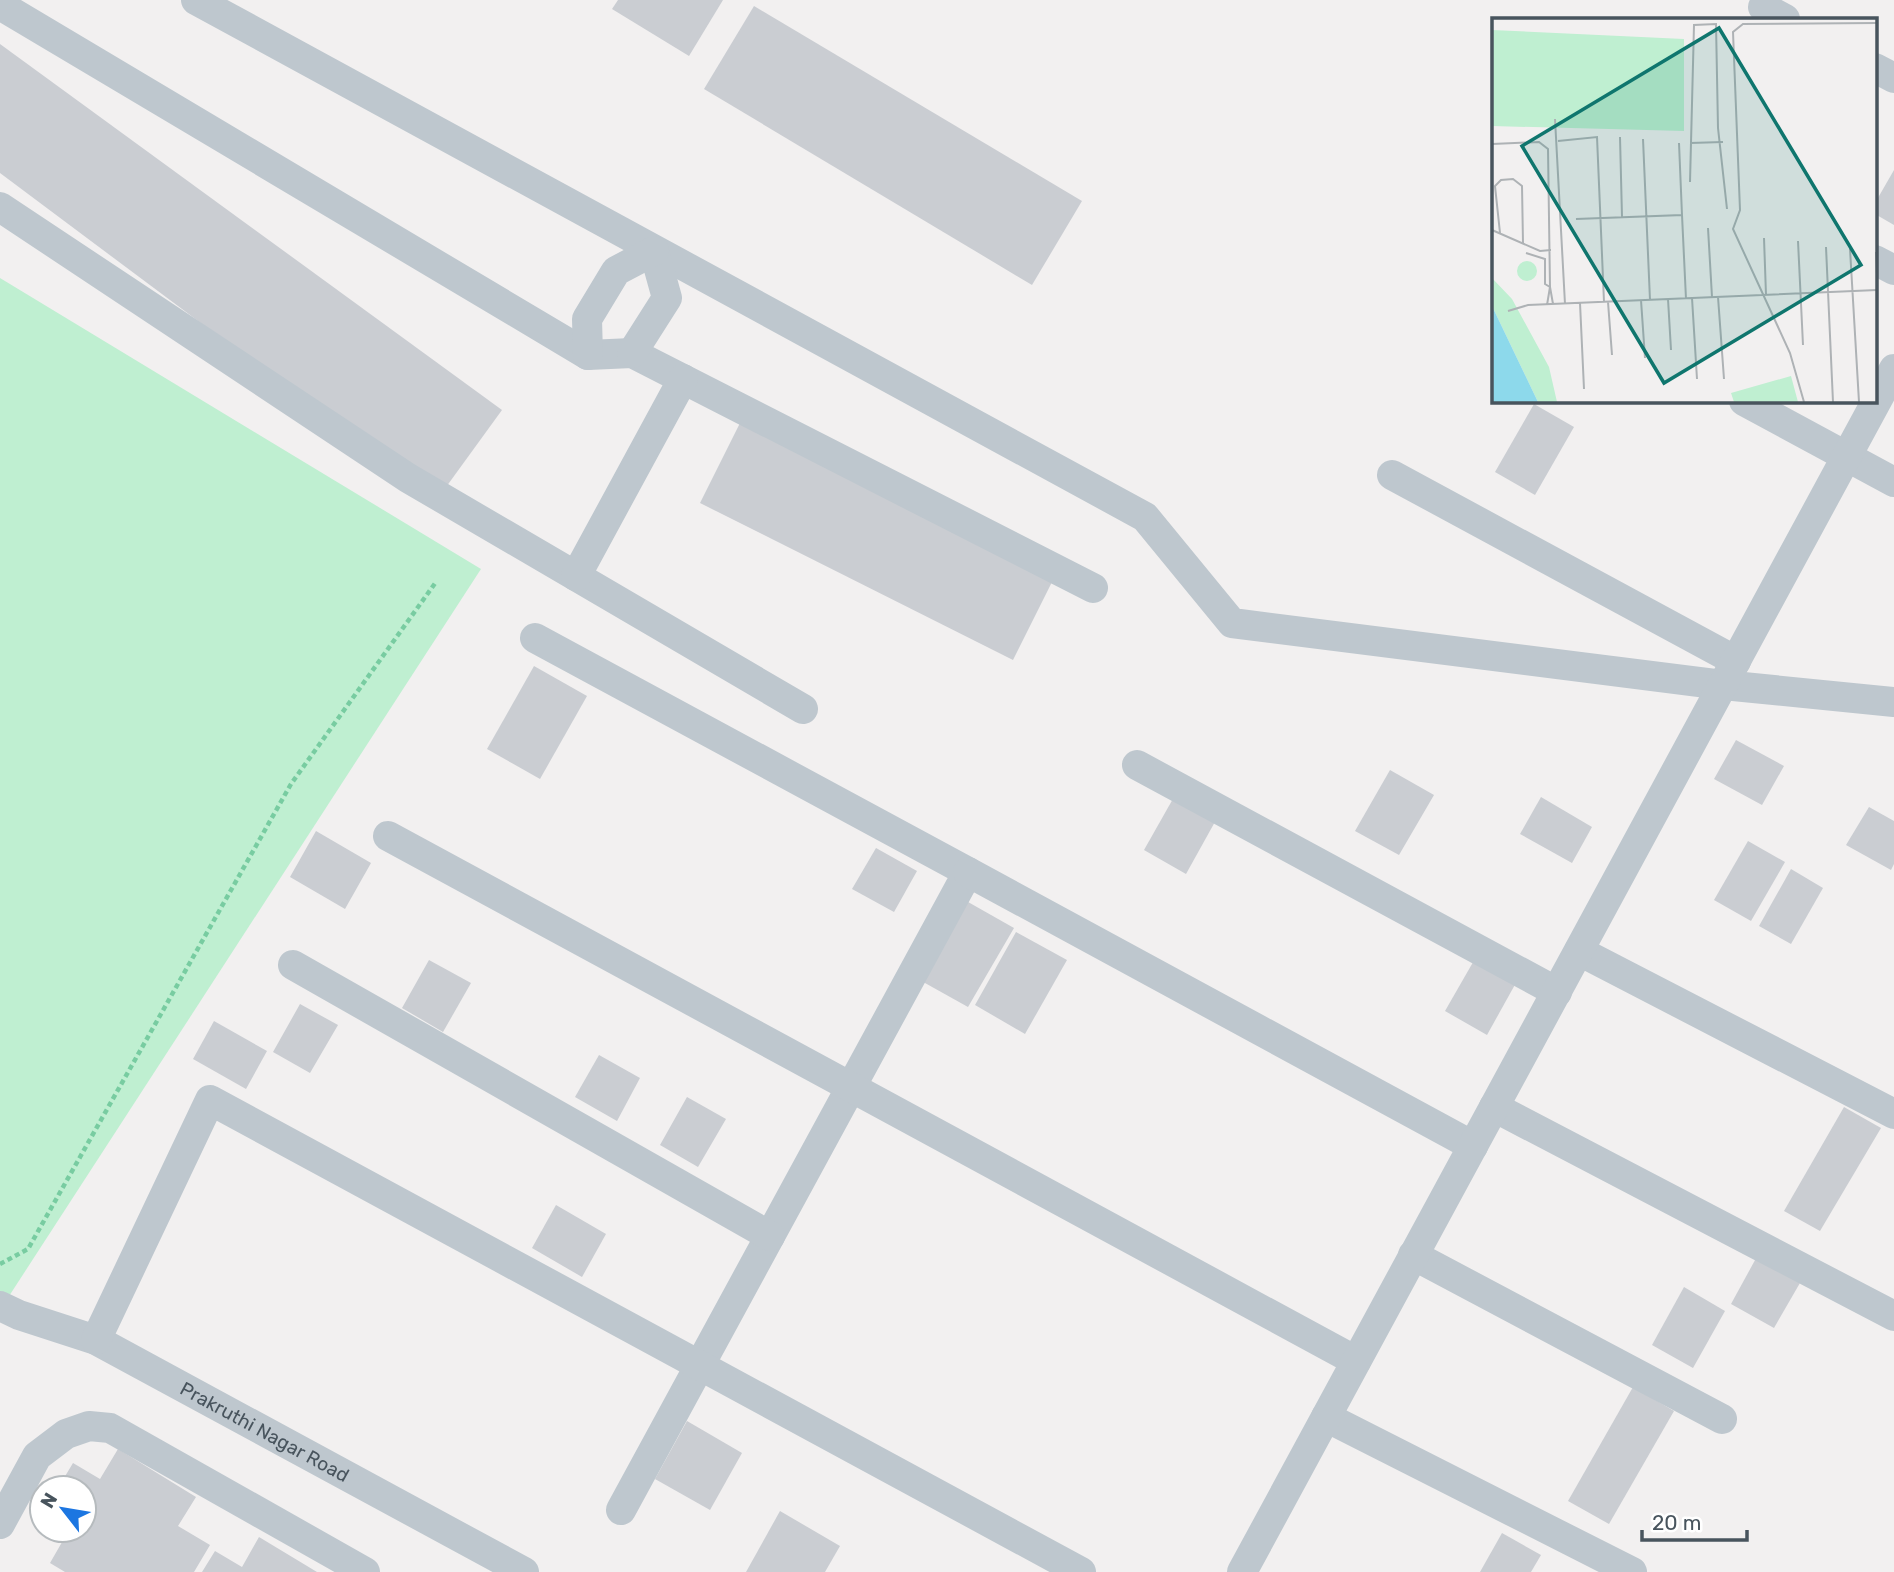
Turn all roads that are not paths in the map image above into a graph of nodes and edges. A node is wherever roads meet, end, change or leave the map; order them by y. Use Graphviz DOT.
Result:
graph roads {
  1 [pos="196,0"];
  2 [pos="0,5"];
  3 [pos="1876,69"];
  4 [pos="1894,78"];
  5 [pos="0,207"];
  6 [pos="654,251"];
  7 [pos="1876,261"];
  8 [pos="1894,270"];
  9 [pos="632,352"];
  10 [pos="588,355"];
  11 [pos="1894,369"];
  12 [pos="683,379"];
  13 [pos="1746,402"];
  14 [pos="1847,457"];
  15 [pos="1392,475"];
  16 [pos="1894,482"];
  17 [pos="576,576"];
  18 [pos="1093,588"];
  19 [pos="535,638"];
  20 [pos="1729,673"];
  21 [pos="1894,702"];
  22 [pos="803,709"];
  23 [pos="1137,765"];
  24 [pos="388,836"];
  25 [pos="968,872"];
  26 [pos="1579,951"];
  27 [pos="293,965"];
  28 [pos="1557,992"];
  29 [pos="851,1087"];
  30 [pos="1494,1107"];
  31 [pos="1894,1114"];
  32 [pos="1473,1146"];
  33 [pos="770,1236"];
  34 [pos="1413,1255"];
  35 [pos="0,1306"];
  36 [pos="1894,1316"];
  37 [pos="96,1340"];
  38 [pos="1356,1361"];
  39 [pos="700,1366"];
  40 [pos="1326,1416"];
  41 [pos="1722,1419"];
  42 [pos="621,1510"];
  43 [pos="0,1524"];
  44 [pos="365,1572"];
  45 [pos="524,1572"];
  46 [pos="1081,1572"];
  47 [pos="1242,1572"];
  48 [pos="1632,1572"];
  1 -- 6 [label="street"];
  2 -- 10 [label="street"];
  3 -- 4 [label="street"];
  5 -- 17 [label="street"];
  6 -- 9 [label="street"];
  6 -- 10 [label="street"];
  6 -- 20 [label="street"];
  7 -- 8 [label="street"];
  9 -- 10 [label="street"];
  9 -- 12 [label="street"];
  11 -- 14 [label="street"];
  12 -- 17 [label="street"];
  12 -- 18 [label="street"];
  13 -- 14 [label="street"];
  14 -- 16 [label="street"];
  14 -- 20 [label="street"];
  15 -- 20 [label="street"];
  17 -- 22 [label="street"];
  19 -- 25 [label="street"];
  20 -- 21 [label="street"];
  20 -- 26 [label="street"];
  23 -- 28 [label="street"];
  24 -- 29 [label="street"];
  25 -- 29 [label="street"];
  25 -- 32 [label="street"];
  26 -- 28 [label="street"];
  26 -- 31 [label="street"];
  27 -- 33 [label="street"];
  28 -- 30 [label="street"];
  29 -- 33 [label="street"];
  29 -- 38 [label="street"];
  30 -- 32 [label="street"];
  30 -- 36 [label="street"];
  32 -- 34 [label="street"];
  33 -- 39 [label="street"];
  34 -- 38 [label="street"];
  34 -- 41 [label="street"];
  35 -- 37 [label="street, Prakruthi Nagar Road"];
  37 -- 39 [label="street"];
  37 -- 45 [label="street, Prakruthi Nagar Road"];
  38 -- 40 [label="street"];
  39 -- 42 [label="street"];
  39 -- 46 [label="street"];
  40 -- 47 [label="street"];
  40 -- 48 [label="street"];
  43 -- 44 [label="street"];
}
